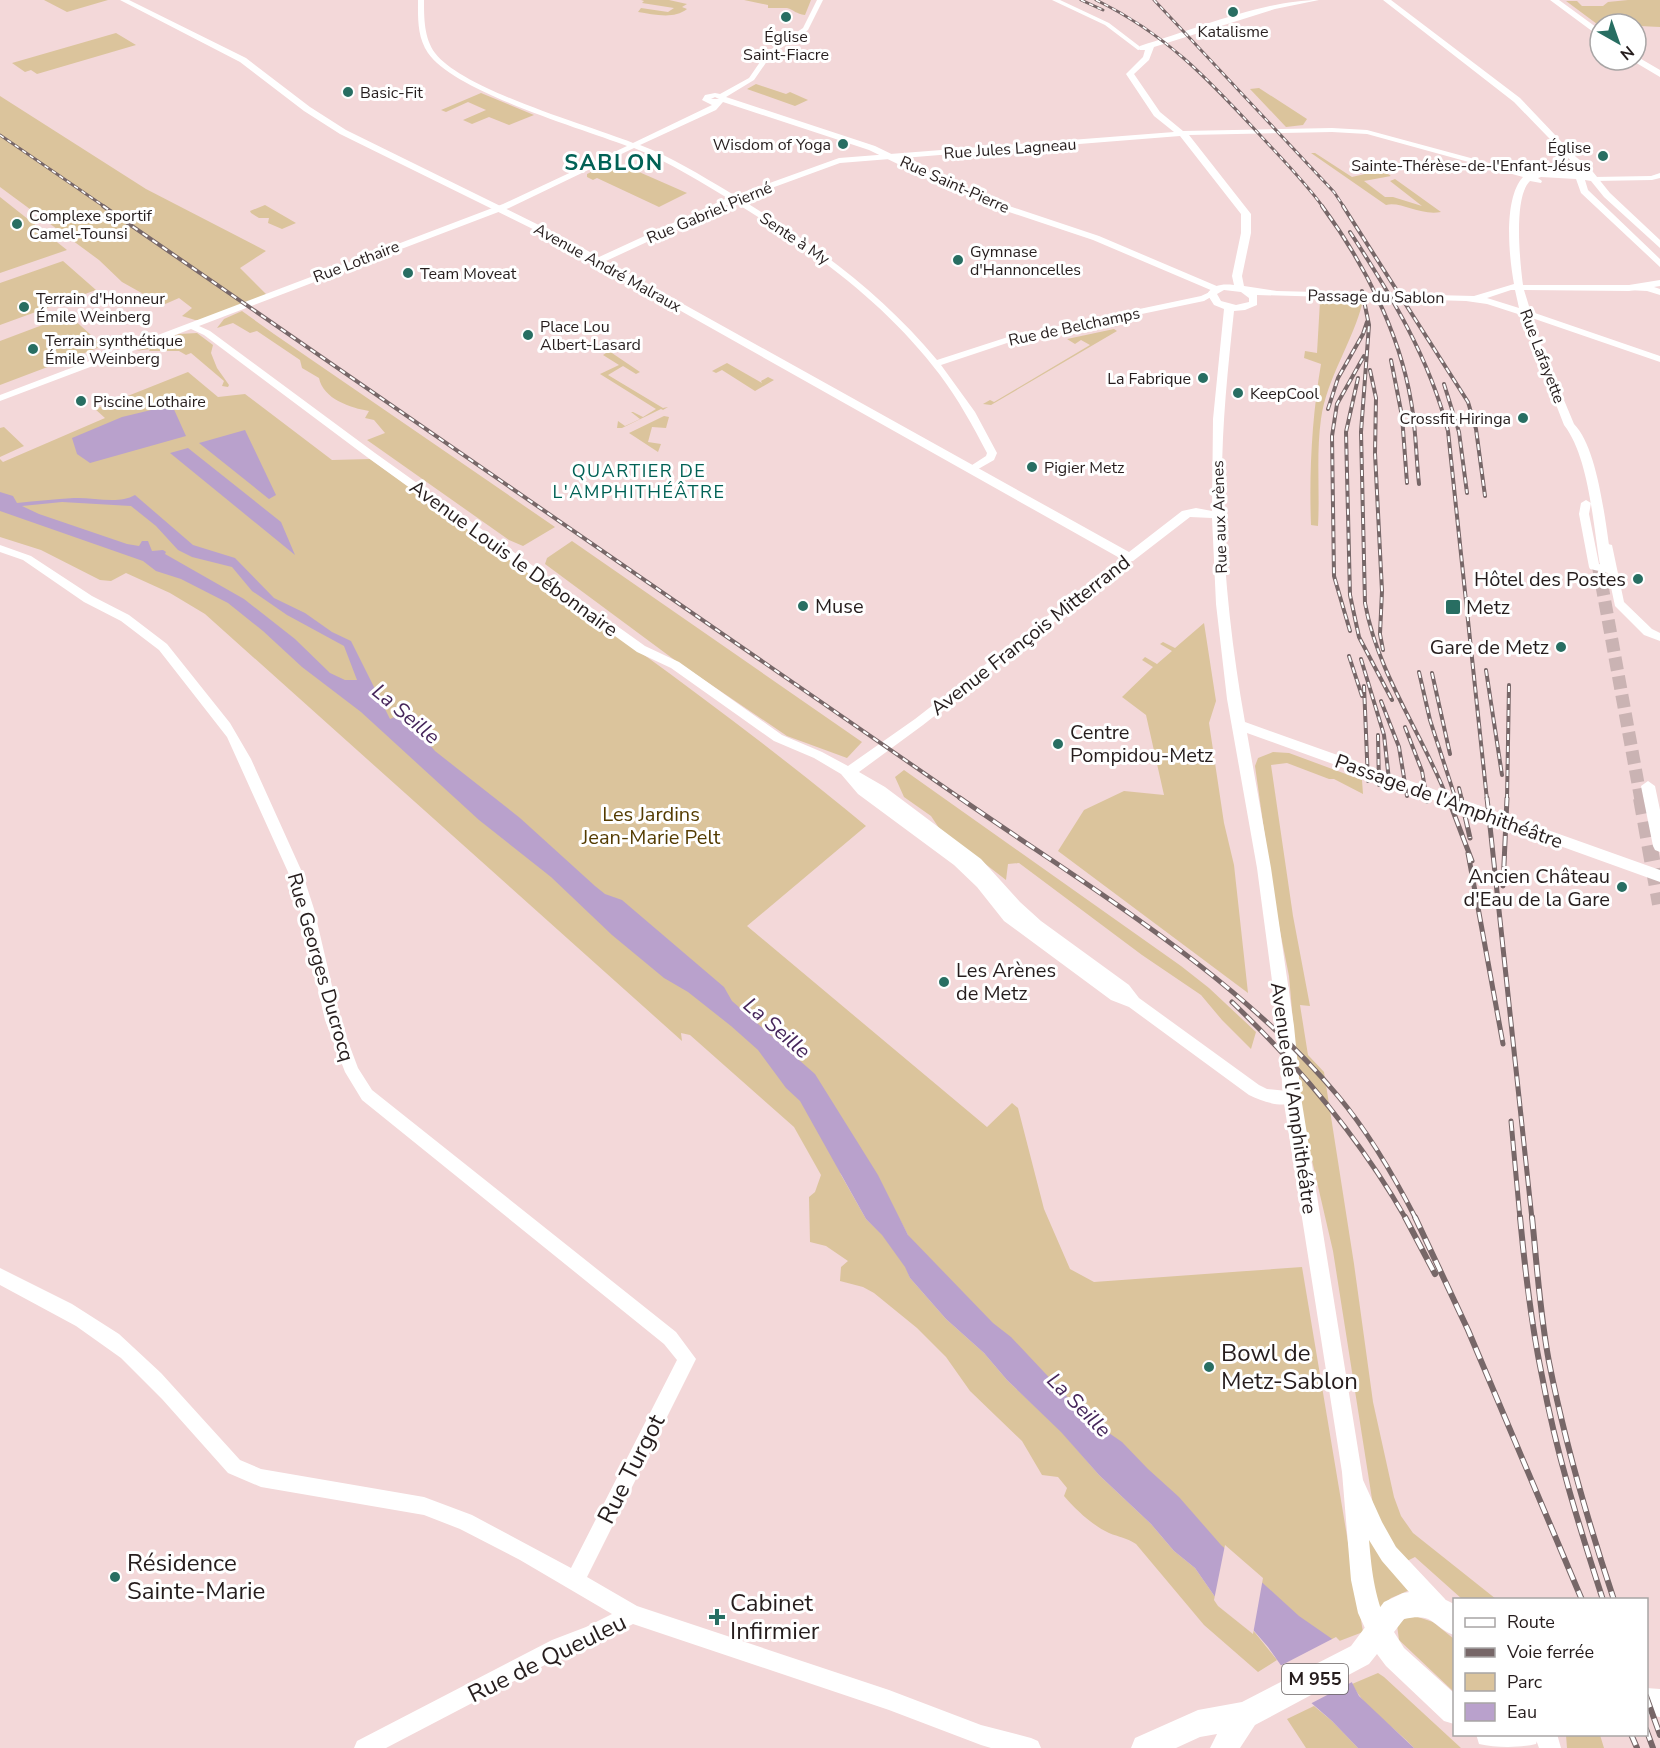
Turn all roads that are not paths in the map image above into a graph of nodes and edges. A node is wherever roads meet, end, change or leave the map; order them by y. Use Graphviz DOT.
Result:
graph roads {
  1 [pos="124,0"];
  2 [pos="421,0"];
  3 [pos="820,0"];
  4 [pos="1055,0"];
  5 [pos="1315,0"];
  6 [pos="1387,0"];
  7 [pos="1554,0"];
  8 [pos="1588,25"];
  9 [pos="1146,50"];
  10 [pos="718,100"];
  11 [pos="1184,136"];
  12 [pos="633,146"];
  13 [pos="896,158"];
  14 [pos="1573,159"];
  15 [pos="1660,175"];
  16 [pos="1580,179"];
  17 [pos="1529,181"];
  18 [pos="1596,182"];
  19 [pos="1660,182"];
  20 [pos="1615,184"];
  21 [pos="1607,195"];
  22 [pos="734,199"];
  23 [pos="498,208"];
  24 [pos="1660,245"];
  25 [pos="599,261"];
  26 [pos="1660,264"];
  27 [pos="1660,285"];
  28 [pos="1239,288"];
  29 [pos="1519,288"];
  30 [pos="1629,288"];
  31 [pos="1648,288"];
  32 [pos="1660,292"];
  33 [pos="1277,294"];
  34 [pos="1215,295"];
  35 [pos="1475,298"];
  36 [pos="1255,300"];
  37 [pos="1229,308"];
  38 [pos="1526,313"];
  39 [pos="192,326"];
  40 [pos="1660,358"];
  41 [pos="940,367"];
  42 [pos="0,398"];
  43 [pos="1582,455"];
  44 [pos="973,469"];
  45 [pos="1218,515"];
  46 [pos="0,548"];
  47 [pos="1132,556"];
  48 [pos="1603,566"];
  49 [pos="1660,638"];
  50 [pos="1239,725"];
  51 [pos="847,774"];
  52 [pos="1648,786"];
  53 [pos="1660,846"];
  54 [pos="1660,876"];
  55 [pos="1292,1097"];
  56 [pos="0,1276"];
  57 [pos="687,1359"];
  58 [pos="1352,1472"];
  59 [pos="576,1579"];
  60 [pos="632,1614"];
  61 [pos="1446,1615"];
  62 [pos="1378,1631"];
  63 [pos="1359,1655"];
  64 [pos="1395,1657"];
  65 [pos="1453,1709"];
  66 [pos="1245,1715"];
  67 [pos="1482,1736"];
  68 [pos="1497,1736"];
  69 [pos="1522,1736"];
  70 [pos="1009,1745"];
  71 [pos="364,1748"];
  72 [pos="1031,1748"];
  73 [pos="1145,1748"];
  74 [pos="1224,1748"];
  75 [pos="1494,1748"];
  1 -- 23 [label="main road, Avenue André Malraux"];
  2 -- 12 [label="street, Sente à My"];
  3 -- 10 [label="street, Rue Lothaire"];
  4 -- 9 [label="street"];
  5 -- 9 [label="main road"];
  6 -- 14 [label="main road"];
  7 -- 8 [label="main road"];
  9 -- 11 [label="main road"];
  10 -- 12 [label="street, Rue Lothaire"];
  10 -- 13 [label="street, Rue Saint-Pierre"];
  11 -- 13 [label="main road, Rue Jules Lagneau"];
  11 -- 17 [label="main road, Rue Jules Lagneau"];
  11 -- 28 [label="main road"];
  12 -- 22 [label="street, Sente à My"];
  12 -- 23 [label="street, Rue Lothaire"];
  13 -- 22 [label="main road, Rue Gabriel Pierné"];
  13 -- 34 [label="street, Rue Saint-Pierre"];
  14 -- 16 [label="main road"];
  14 -- 18 [label="main road"];
  15 -- 18 [label="street"];
  16 -- 17 [label="main road"];
  16 -- 17 [label="main road"];
  16 -- 18 [label="main road"];
  16 -- 26 [label="main road"];
  17 -- 29 [label="main road, Rue Lafayette"];
  18 -- 20 [label="street"];
  18 -- 21 [label="main road"];
  19 -- 20 [label="street"];
  20 -- 21 [label="street"];
  21 -- 24 [label="main road"];
  22 -- 25 [label="main road, Rue Gabriel Pierné"];
  22 -- 41 [label="street, Sente à My"];
  23 -- 25 [label="main road, Avenue André Malraux"];
  23 -- 39 [label="street, Rue Lothaire"];
  25 -- 44 [label="main road, Avenue André Malraux"];
  27 -- 30 [label="main road, Passage du Sablon"];
  27 -- 31 [label="main road"];
  28 -- 33 [label="main road, Passage du Sablon"];
  28 -- 34 [label="main road, Passage du Sablon"];
  28 -- 36 [label="main road"];
  29 -- 30 [label="main road, Passage du Sablon"];
  29 -- 35 [label="main road, Passage du Sablon"];
  29 -- 38 [label="main road, Rue Lafayette"];
  30 -- 31 [label="street"];
  31 -- 32 [label="street"];
  33 -- 35 [label="main road, Passage du Sablon"];
  33 -- 36 [label="main road, Passage du Sablon"];
  34 -- 37 [label="main road"];
  34 -- 41 [label="street, Rue de Belchamps"];
  35 -- 38 [label="main road, Passage du Sablon"];
  36 -- 37 [label="main road, Passage du Sablon"];
  37 -- 45 [label="main road, Rue aux Arènes"];
  38 -- 40 [label="street"];
  38 -- 43 [label="main road, Rue Lafayette"];
  39 -- 42 [label="street, Rue Lothaire"];
  39 -- 51 [label="street, Avenue Louis le Débonnaire"];
  41 -- 44 [label="street, Sente à My"];
  43 -- 48 [label="main road, Rue Lafayette"];
  43 -- 48 [label="main road, Rue Lafayette"];
  44 -- 47 [label="main road, Avenue André Malraux"];
  45 -- 47 [label="main road, Avenue François Mitterrand"];
  45 -- 50 [label="main road, Rue aux Arènes"];
  46 -- 57 [label="street, Rue Georges Ducrocq"];
  47 -- 51 [label="street, Avenue François Mitterrand"];
  48 -- 49 [label="street"];
  50 -- 54 [label="main road, Passage de l'Amphithéâtre"];
  50 -- 55 [label="main road, Avenue de l'Amphithéâtre"];
  51 -- 55 [label="street, Avenue Louis le Débonnaire"];
  52 -- 53 [label="main road"];
  55 -- 58 [label="main road, Avenue de l'Amphithéâtre"];
  56 -- 59 [label="street"];
  57 -- 59 [label="street, Rue Turgot"];
  58 -- 61 [label="main road, Avenue de l'Amphithéâtre"];
  58 -- 62 [label="main road, Avenue de l'Amphithéâtre"];
  59 -- 60 [label="street"];
  60 -- 70 [label="street, Rue de Queuleu"];
  60 -- 71 [label="street, Rue de Queuleu"];
  61 -- 62 [label="main road"];
  62 -- 63 [label="main road, M 955"];
  62 -- 64 [label="main road"];
  63 -- 64 [label="main road, M 955"];
  63 -- 66 [label="main road, M 955"];
  64 -- 65 [label="main road"];
  66 -- 73 [label="main road, M 955"];
  66 -- 74 [label="main road"];
  67 -- 75 [label="main road"];
  68 -- 69 [label="main road"];
  70 -- 72 [label="street, Rue de Queuleu"];
}
